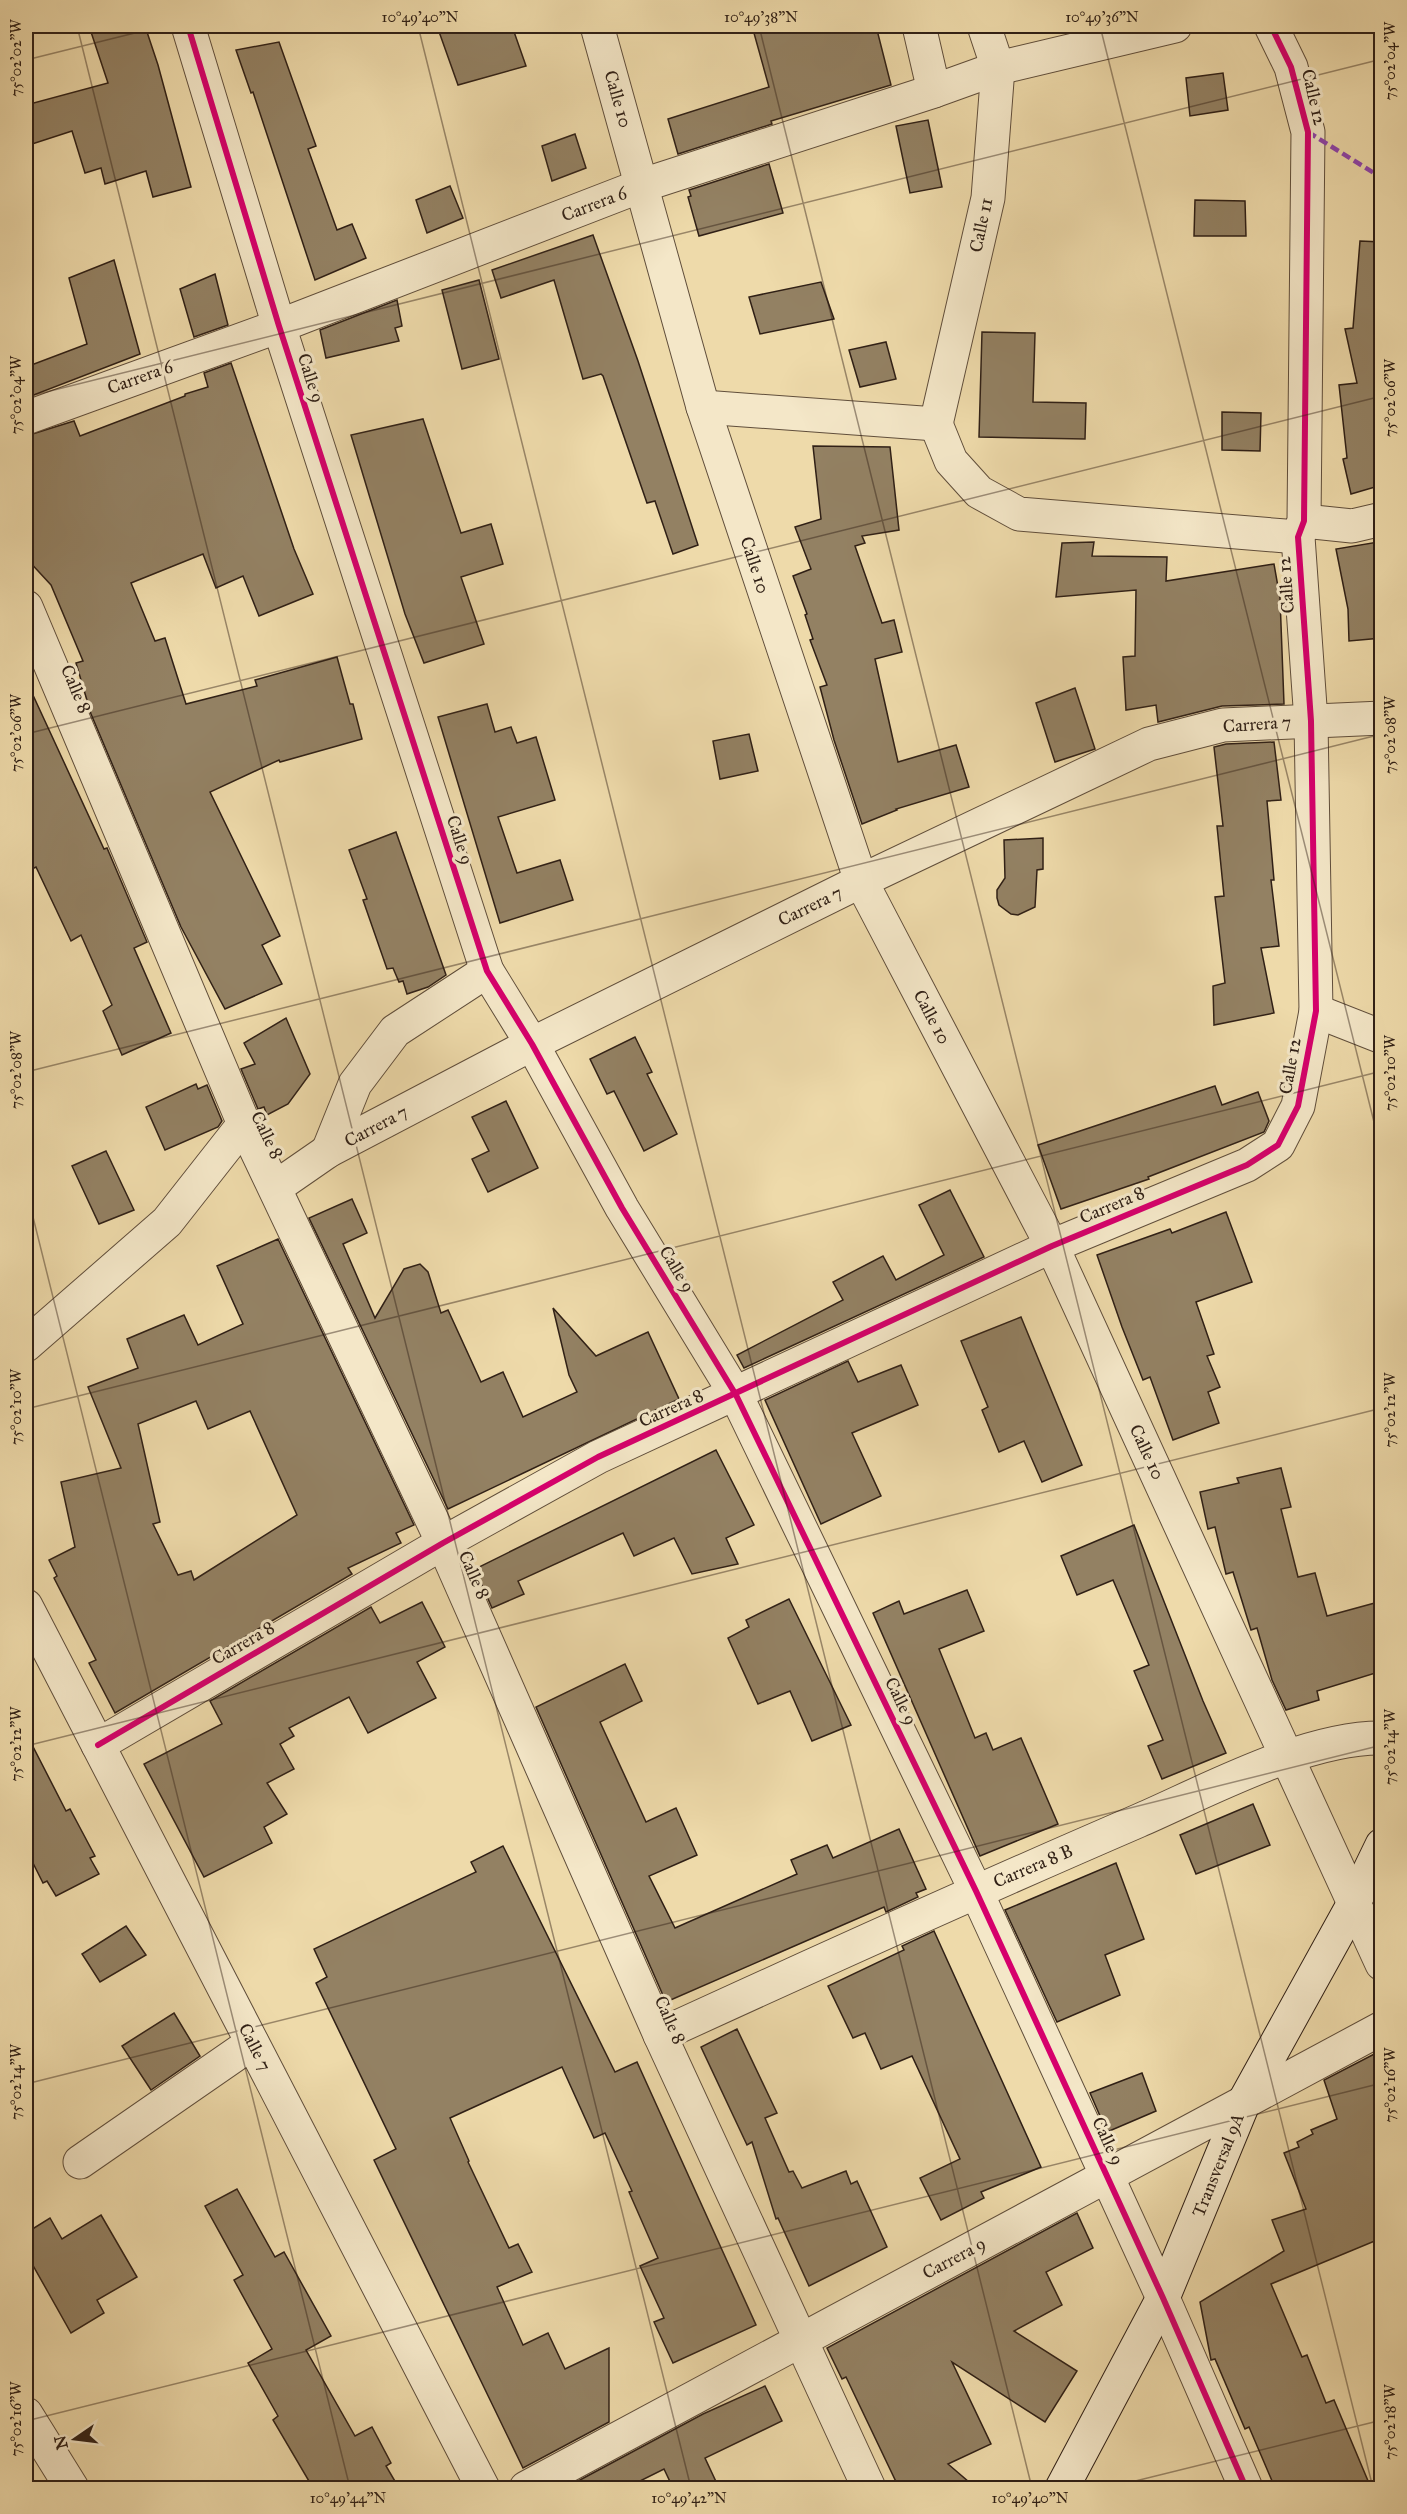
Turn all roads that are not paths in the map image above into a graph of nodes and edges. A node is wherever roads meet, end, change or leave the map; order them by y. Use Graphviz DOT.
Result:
graph roads {
  1 [pos="188,26"];
  2 [pos="597,26"];
  3 [pos="920,26"];
  4 [pos="984,26"];
  5 [pos="1175,26"];
  6 [pos="1271,26"];
  7 [pos="998,68"];
  8 [pos="934,91"];
  9 [pos="643,185"];
  10 [pos="279,326"];
  11 [pos="703,407"];
  12 [pos="26,418"];
  13 [pos="936,424"];
  14 [pos="1382,519"];
  15 [pos="1301,529"];
  16 [pos="26,607"];
  17 [pos="1382,718"];
  18 [pos="1311,721"];
  19 [pos="861,881"];
  20 [pos="487,971"];
  21 [pos="1316,1011"];
  22 [pos="1382,1037"];
  23 [pos="532,1044"];
  24 [pos="244,1124"];
  25 [pos="1278,1144"];
  26 [pos="328,1151"];
  27 [pos="276,1187"];
  28 [pos="1052,1246"];
  29 [pos="26,1345"];
  30 [pos="736,1395"];
  31 [pos="443,1543"];
  32 [pos="26,1606"];
  33 [pos="1382,1738"];
  34 [pos="98,1745"];
  35 [pos="1286,1757"];
  36 [pos="1382,1845"];
  37 [pos="976,1891"];
  38 [pos="1353,1905"];
  39 [pos="1382,1964"];
  40 [pos="1382,2028"];
  41 [pos="660,2035"];
  42 [pos="252,2043"];
  43 [pos="1243,2104"];
  44 [pos="80,2162"];
  45 [pos="1107,2176"];
  46 [pos="1163,2298"];
  47 [pos="800,2341"];
  48 [pos="26,2414"];
  49 [pos="72,2488"];
  50 [pos="483,2488"];
  51 [pos="526,2488"];
  52 [pos="869,2488"];
  53 [pos="1062,2488"];
  54 [pos="1245,2488"];
  1 -- 10 [label="street, Calle 9"];
  2 -- 9 [label="street, Calle 10"];
  3 -- 8 [label="street"];
  4 -- 7 [label="street, Calle 11"];
  5 -- 7 [label="street, Carrera 6"];
  6 -- 15 [label="street, Calle 12"];
  7 -- 8 [label="street, Carrera 6"];
  7 -- 13 [label="street, Calle 11"];
  8 -- 9 [label="street, Carrera 6"];
  9 -- 10 [label="street, Carrera 6"];
  9 -- 11 [label="street, Calle 10"];
  10 -- 12 [label="street, Carrera 6"];
  10 -- 20 [label="street, Calle 9"];
  11 -- 13 [label="street"];
  11 -- 19 [label="street, Calle 10"];
  13 -- 15 [label="street"];
  14 -- 15 [label="street"];
  15 -- 18 [label="street, Calle 12"];
  16 -- 24 [label="street, Calle 8"];
  17 -- 18 [label="street, Carrera 7"];
  18 -- 19 [label="street, Carrera 7"];
  18 -- 21 [label="street, Calle 12"];
  19 -- 23 [label="street, Carrera 7"];
  19 -- 28 [label="street, Calle 10"];
  20 -- 23 [label="street, Calle 9"];
  20 -- 26 [label="street, Carrera 7"];
  21 -- 22 [label="street"];
  21 -- 25 [label="street, Calle 12"];
  23 -- 26 [label="street, Carrera 7"];
  23 -- 30 [label="street, Calle 9"];
  24 -- 27 [label="street, Calle 8"];
  24 -- 29 [label="street"];
  25 -- 28 [label="street, Carrera 8"];
  26 -- 27 [label="street, Carrera 7"];
  27 -- 31 [label="street, Calle 8"];
  28 -- 30 [label="street, Carrera 8"];
  28 -- 35 [label="street, Calle 10"];
  30 -- 31 [label="street, Carrera 8"];
  30 -- 37 [label="street, Calle 9"];
  31 -- 34 [label="street, Carrera 8"];
  31 -- 41 [label="street, Calle 8"];
  32 -- 34 [label="street, Calle 7"];
  33 -- 35 [label="street, Carrera 8 B"];
  34 -- 42 [label="street, Calle 7"];
  35 -- 37 [label="street, Carrera 8 B"];
  35 -- 38 [label="street, Calle 10"];
  36 -- 38 [label="street, Transversal 9A"];
  37 -- 41 [label="street, Carrera 8 B"];
  37 -- 45 [label="street, Calle 9"];
  38 -- 39 [label="street, Calle 10"];
  38 -- 43 [label="street, Transversal 9A"];
  40 -- 43 [label="street, Carrera 9"];
  41 -- 47 [label="street, Calle 8"];
  42 -- 44 [label="street"];
  42 -- 50 [label="street, Calle 7"];
  43 -- 45 [label="street, Carrera 9"];
  43 -- 46 [label="street, Transversal 9A"];
  45 -- 46 [label="street, Calle 9"];
  45 -- 47 [label="street, Carrera 9"];
  46 -- 53 [label="street, Transversal 9A"];
  46 -- 54 [label="street, Calle 9"];
  47 -- 51 [label="street, Carrera 9"];
  47 -- 52 [label="street, Calle 8"];
  48 -- 49 [label="street"];
}
